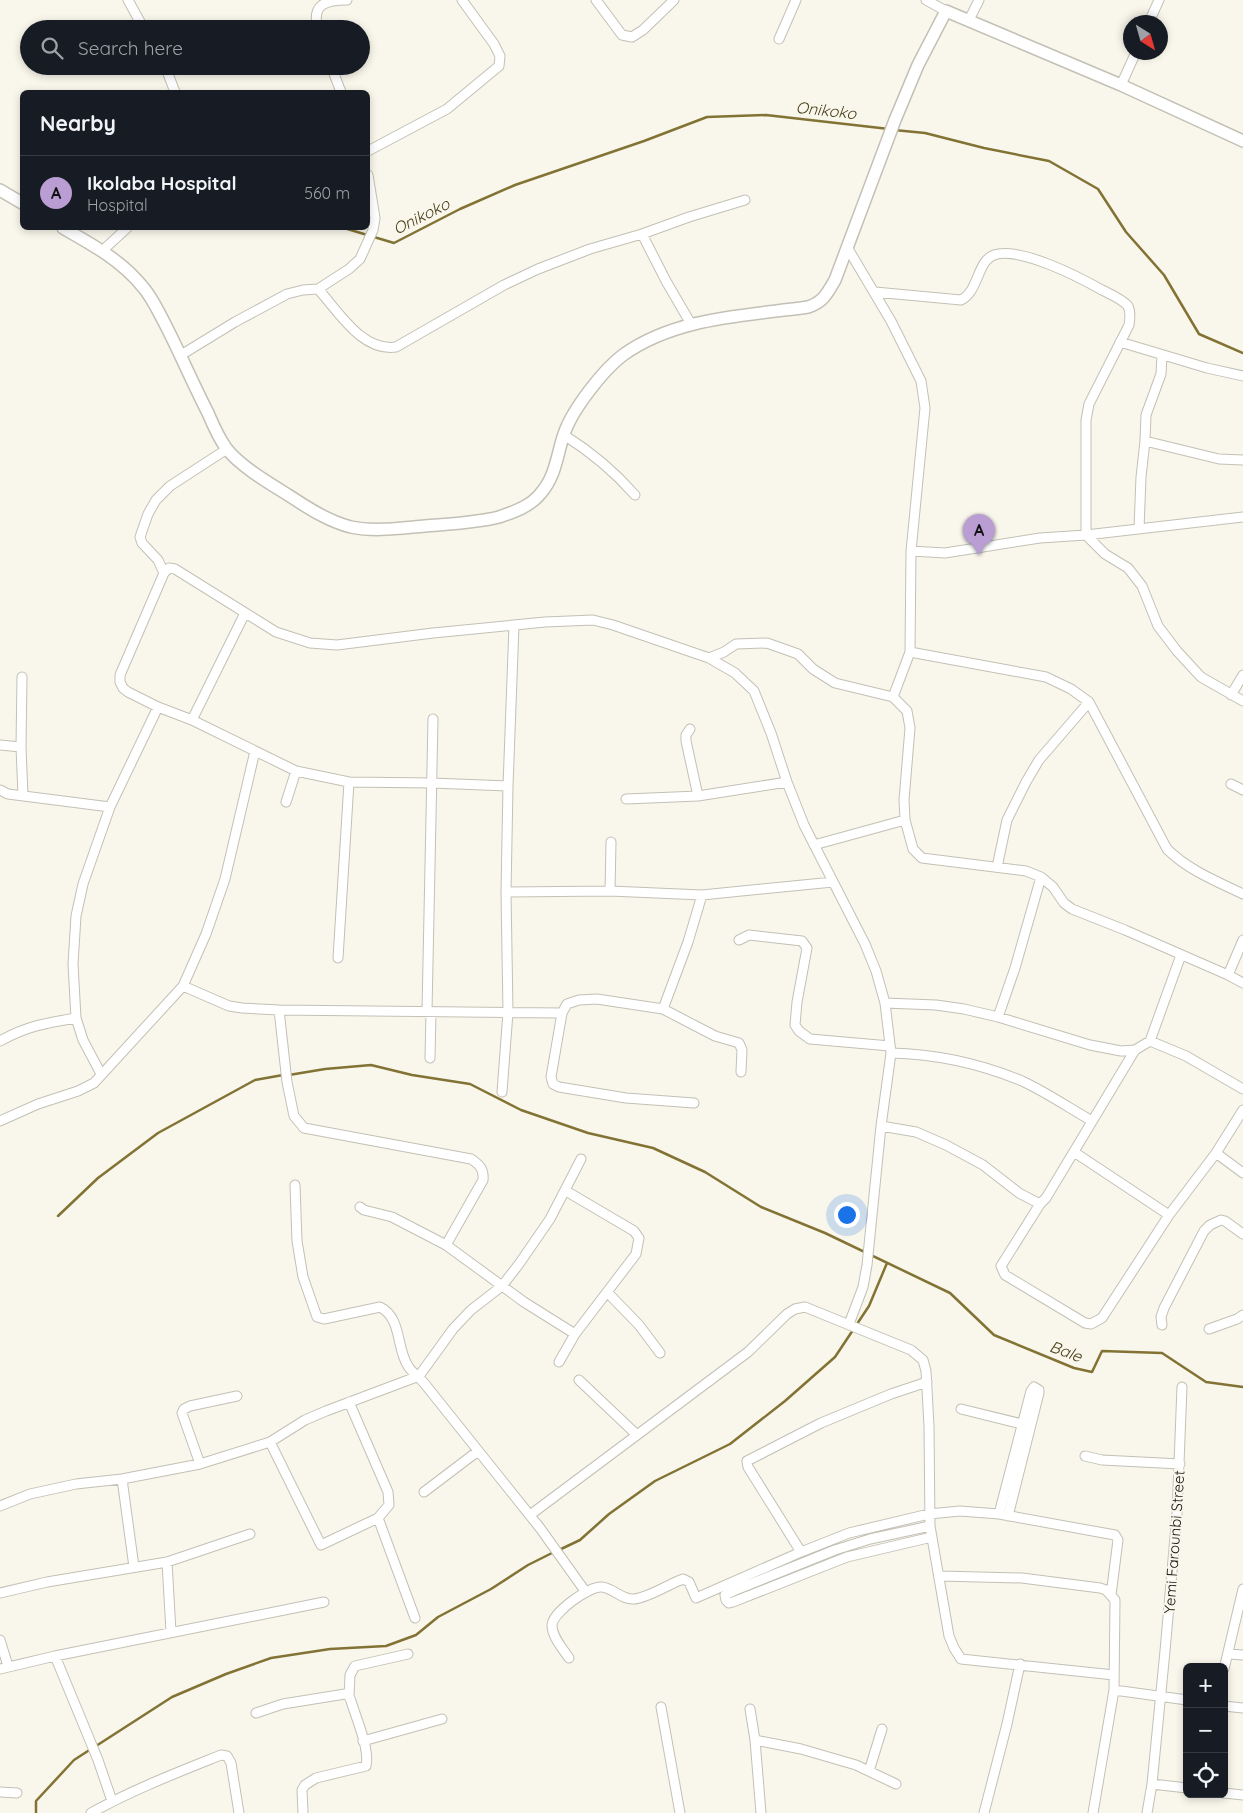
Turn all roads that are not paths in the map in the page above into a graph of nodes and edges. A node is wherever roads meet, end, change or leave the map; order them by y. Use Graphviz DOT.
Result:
graph roads {
  1 [pos="128,0"];
  2 [pos="347,0"];
  3 [pos="462,0"];
  4 [pos="596,0"];
  5 [pos="674,0"];
  6 [pos="796,0"];
  7 [pos="926,0"];
  8 [pos="978,0"];
  9 [pos="1160,0"];
  10 [pos="946,10"];
  11 [pos="1152,15"];
  12 [pos="139,20"];
  13 [pos="316,20"];
  14 [pos="969,20"];
  15 [pos="779,39"];
  16 [pos="1132,60"];
  17 [pos="169,75"];
  18 [pos="335,75"];
  19 [pos="1121,85"];
  20 [pos="175,90"];
  21 [pos="340,90"];
  22 [pos="1243,141"];
  23 [pos="370,150"];
  24 [pos="370,187"];
  25 [pos="0,190"];
  26 [pos="745,200"];
  27 [pos="20,202"];
  28 [pos="66,230"];
  29 [pos="125,230"];
  30 [pos="642,234"];
  31 [pos="847,248"];
  32 [pos="102,251"];
  33 [pos="318,289"];
  34 [pos="874,292"];
  35 [pos="691,324"];
  36 [pos="1120,342"];
  37 [pos="181,355"];
  38 [pos="1162,355"];
  39 [pos="1243,376"];
  40 [pos="564,435"];
  41 [pos="1145,441"];
  42 [pos="227,449"];
  43 [pos="1243,460"];
  44 [pos="635,496"];
  45 [pos="1243,516"];
  46 [pos="1138,529"];
  47 [pos="1086,536"];
  48 [pos="911,551"];
  49 [pos="164,572"];
  50 [pos="245,613"];
  51 [pos="514,625"];
  52 [pos="910,652"];
  53 [pos="709,658"];
  54 [pos="1243,675"];
  55 [pos="22,678"];
  56 [pos="1232,695"];
  57 [pos="894,697"];
  58 [pos="1243,701"];
  59 [pos="1089,702"];
  60 [pos="158,708"];
  61 [pos="433,719"];
  62 [pos="192,720"];
  63 [pos="690,729"];
  64 [pos="0,745"];
  65 [pos="21,747"];
  66 [pos="255,751"];
  67 [pos="296,771"];
  68 [pos="349,782"];
  69 [pos="787,782"];
  70 [pos="432,783"];
  71 [pos="1231,784"];
  72 [pos="508,786"];
  73 [pos="0,790"];
  74 [pos="1243,790"];
  75 [pos="22,796"];
  76 [pos="698,796"];
  77 [pos="626,798"];
  78 [pos="286,802"];
  79 [pos="110,807"];
  80 [pos="905,820"];
  81 [pos="611,842"];
  82 [pos="814,845"];
  83 [pos="997,867"];
  84 [pos="1041,877"];
  85 [pos="834,882"];
  86 [pos="610,891"];
  87 [pos="506,892"];
  88 [pos="1243,894"];
  89 [pos="702,895"];
  90 [pos="739,940"];
  91 [pos="1243,940"];
  92 [pos="1181,955"];
  93 [pos="338,958"];
  94 [pos="1228,975"];
  95 [pos="1243,983"];
  96 [pos="183,986"];
  97 [pos="885,1003"];
  98 [pos="663,1009"];
  99 [pos="279,1010"];
  100 [pos="429,1012"];
  101 [pos="508,1012"];
  102 [pos="562,1013"];
  103 [pos="998,1017"];
  104 [pos="76,1018"];
  105 [pos="0,1040"];
  106 [pos="1150,1041"];
  107 [pos="891,1049"];
  108 [pos="1135,1050"];
  109 [pos="430,1058"];
  110 [pos="741,1072"];
  111 [pos="101,1074"];
  112 [pos="1243,1089"];
  113 [pos="502,1092"];
  114 [pos="694,1103"];
  115 [pos="1243,1110"];
  116 [pos="0,1120"];
  117 [pos="1092,1121"];
  118 [pos="880,1126"];
  119 [pos="1074,1152"];
  120 [pos="1216,1153"];
  121 [pos="581,1159"];
  122 [pos="1243,1173"];
  123 [pos="295,1185"];
  124 [pos="566,1191"];
  125 [pos="1040,1204"];
  126 [pos="360,1207"];
  127 [pos="1170,1215"];
  128 [pos="1243,1234"];
  129 [pos="446,1245"];
  130 [pos="502,1286"];
  131 [pos="607,1292"];
  132 [pos="1243,1316"];
  133 [pos="1162,1325"];
  134 [pos="853,1326"];
  135 [pos="1209,1329"];
  136 [pos="575,1334"];
  137 [pos="660,1353"];
  138 [pos="558,1362"];
  139 [pos="419,1376"];
  140 [pos="579,1380"];
  141 [pos="927,1382"];
  142 [pos="1182,1387"];
  143 [pos="237,1396"];
  144 [pos="349,1402"];
  145 [pos="960,1409"];
  146 [pos="637,1435"];
  147 [pos="270,1442"];
  148 [pos="478,1451"];
  149 [pos="1085,1456"];
  150 [pos="200,1464"];
  151 [pos="1180,1464"];
  152 [pos="122,1479"];
  153 [pos="424,1492"];
  154 [pos="0,1506"];
  155 [pos="929,1514"];
  156 [pos="530,1515"];
  157 [pos="1003,1515"];
  158 [pos="378,1518"];
  159 [pos="930,1526"];
  160 [pos="250,1534"];
  161 [pos="932,1537"];
  162 [pos="801,1552"];
  163 [pos="168,1562"];
  164 [pos="134,1567"];
  165 [pos="940,1576"];
  166 [pos="1243,1589"];
  167 [pos="585,1591"];
  168 [pos="0,1593"];
  169 [pos="1111,1595"];
  170 [pos="324,1602"];
  171 [pos="415,1618"];
  172 [pos="171,1632"];
  173 [pos="0,1640"];
  174 [pos="408,1654"];
  175 [pos="1229,1654"];
  176 [pos="1243,1655"];
  177 [pos="55,1656"];
  178 [pos="569,1658"];
  179 [pos="1226,1663"];
  180 [pos="1020,1664"];
  181 [pos="4,1667"];
  182 [pos="1114,1675"];
  183 [pos="1114,1690"];
  184 [pos="349,1696"];
  185 [pos="1160,1696"];
  186 [pos="1183,1699"];
  187 [pos="1228,1706"];
  188 [pos="661,1707"];
  189 [pos="1243,1708"];
  190 [pos="750,1709"];
  191 [pos="256,1713"];
  192 [pos="442,1719"];
  193 [pos="882,1729"];
  194 [pos="755,1740"];
  195 [pos="363,1741"];
  196 [pos="869,1771"];
  197 [pos="896,1784"];
  198 [pos="1152,1784"];
  199 [pos="1183,1788"];
  200 [pos="0,1792"];
  201 [pos="17,1793"];
  202 [pos="1228,1793"];
  203 [pos="1243,1795"];
  204 [pos="112,1801"];
  205 [pos="90,1813"];
  206 [pos="239,1813"];
  207 [pos="303,1813"];
  208 [pos="680,1813"];
  209 [pos="761,1813"];
  210 [pos="984,1813"];
  211 [pos="1093,1813"];
  212 [pos="1147,1813"];
  1 -- 12 [label="street"];
  2 -- 13 [label="street"];
  3 -- 23 [label="street"];
  4 -- 5 [label="street"];
  6 -- 15 [label="street"];
  7 -- 10 [label="street"];
  8 -- 14 [label="street"];
  9 -- 11 [label="street"];
  10 -- 14 [label="main road"];
  10 -- 31 [label="main road"];
  14 -- 19 [label="main road"];
  16 -- 19 [label="street"];
  17 -- 20 [label="street"];
  18 -- 21 [label="street"];
  19 -- 22 [label="main road"];
  24 -- 33 [label="street"];
  25 -- 27 [label="main road"];
  26 -- 30 [label="street"];
  28 -- 32 [label="main road"];
  29 -- 32 [label="street"];
  30 -- 33 [label="street"];
  30 -- 35 [label="street"];
  31 -- 34 [label="street"];
  31 -- 35 [label="main road"];
  32 -- 37 [label="main road"];
  33 -- 37 [label="street"];
  34 -- 36 [label="street"];
  34 -- 48 [label="street"];
  35 -- 40 [label="main road"];
  36 -- 38 [label="street"];
  36 -- 47 [label="street"];
  37 -- 42 [label="main road"];
  38 -- 39 [label="street"];
  38 -- 41 [label="street"];
  40 -- 42 [label="main road"];
  40 -- 44 [label="street"];
  41 -- 43 [label="street"];
  41 -- 46 [label="street"];
  42 -- 49 [label="street"];
  45 -- 46 [label="street"];
  46 -- 47 [label="street"];
  47 -- 48 [label="street"];
  47 -- 56 [label="street"];
  48 -- 52 [label="street"];
  49 -- 50 [label="street"];
  49 -- 60 [label="street"];
  50 -- 51 [label="street"];
  50 -- 62 [label="street"];
  51 -- 53 [label="street"];
  51 -- 72 [label="street"];
  52 -- 57 [label="street"];
  52 -- 59 [label="street"];
  53 -- 57 [label="street"];
  53 -- 69 [label="street"];
  54 -- 56 [label="street"];
  55 -- 65 [label="street"];
  56 -- 58 [label="street"];
  57 -- 80 [label="street"];
  59 -- 83 [label="street"];
  59 -- 88 [label="street"];
  60 -- 62 [label="street"];
  60 -- 79 [label="street"];
  61 -- 70 [label="street"];
  62 -- 66 [label="street"];
  63 -- 76 [label="street"];
  64 -- 65 [label="street"];
  65 -- 75 [label="street"];
  66 -- 67 [label="street"];
  66 -- 96 [label="street"];
  67 -- 68 [label="street"];
  67 -- 78 [label="street"];
  68 -- 70 [label="street"];
  68 -- 93 [label="street"];
  69 -- 76 [label="street"];
  69 -- 82 [label="street"];
  70 -- 72 [label="street"];
  70 -- 100 [label="street"];
  71 -- 74 [label="street"];
  72 -- 87 [label="street"];
  73 -- 75 [label="street"];
  75 -- 79 [label="street"];
  76 -- 77 [label="street"];
  79 -- 104 [label="street"];
  80 -- 82 [label="street"];
  80 -- 83 [label="street"];
  81 -- 86 [label="street"];
  82 -- 85 [label="street"];
  83 -- 84 [label="street"];
  84 -- 92 [label="street"];
  84 -- 103 [label="street"];
  85 -- 89 [label="street"];
  85 -- 97 [label="street"];
  86 -- 87 [label="street"];
  86 -- 89 [label="street"];
  87 -- 101 [label="street"];
  89 -- 98 [label="street"];
  90 -- 107 [label="street"];
  91 -- 94 [label="street"];
  92 -- 94 [label="street"];
  92 -- 106 [label="street"];
  94 -- 95 [label="street"];
  96 -- 99 [label="street"];
  96 -- 111 [label="street"];
  97 -- 103 [label="street"];
  97 -- 107 [label="street"];
  98 -- 102 [label="street"];
  98 -- 110 [label="street"];
  99 -- 100 [label="street"];
  99 -- 129 [label="street"];
  100 -- 101 [label="street"];
  100 -- 109 [label="street"];
  101 -- 102 [label="street"];
  101 -- 113 [label="street"];
  102 -- 114 [label="street"];
  103 -- 108 [label="street"];
  104 -- 105 [label="street"];
  104 -- 111 [label="street"];
  106 -- 108 [label="street"];
  106 -- 112 [label="street"];
  107 -- 117 [label="street"];
  107 -- 118 [label="street"];
  108 -- 117 [label="street"];
  111 -- 116 [label="street"];
  115 -- 120 [label="street"];
  117 -- 119 [label="street"];
  118 -- 125 [label="street"];
  118 -- 134 [label="street"];
  119 -- 125 [label="street"];
  119 -- 127 [label="street"];
  120 -- 122 [label="street"];
  120 -- 127 [label="street"];
  121 -- 124 [label="street"];
  123 -- 139 [label="street"];
  124 -- 130 [label="street"];
  124 -- 131 [label="street"];
  125 -- 127 [label="street"];
  126 -- 129 [label="street"];
  128 -- 133 [label="street"];
  129 -- 130 [label="street"];
  130 -- 136 [label="street"];
  130 -- 139 [label="street"];
  131 -- 136 [label="street"];
  131 -- 137 [label="street"];
  132 -- 135 [label="street"];
  134 -- 141 [label="street"];
  134 -- 146 [label="street"];
  136 -- 138 [label="street"];
  139 -- 144 [label="street"];
  139 -- 148 [label="street"];
  140 -- 146 [label="street"];
  141 -- 155 [label="street"];
  141 -- 162 [label="street"];
  142 -- 151 [label="street, Yemi Farounbi Street"];
  143 -- 150 [label="street"];
  144 -- 147 [label="street"];
  144 -- 158 [label="street"];
  145 -- 157 [label="street"];
  146 -- 156 [label="street"];
  147 -- 150 [label="street"];
  147 -- 158 [label="street"];
  148 -- 153 [label="street"];
  148 -- 156 [label="street"];
  149 -- 151 [label="street"];
  150 -- 152 [label="street"];
  151 -- 185 [label="street, Yemi Farounbi Street"];
  152 -- 154 [label="street"];
  152 -- 164 [label="street"];
  155 -- 157 [label="street"];
  155 -- 159 [label="street"];
  155 -- 162 [label="street"];
  156 -- 167 [label="street"];
  157 -- 169 [label="street"];
  158 -- 171 [label="street"];
  159 -- 161 [label="street"];
  159 -- 161 [label="street"];
  160 -- 163 [label="street"];
  161 -- 165 [label="street"];
  162 -- 167 [label="street"];
  163 -- 164 [label="street"];
  163 -- 172 [label="street"];
  164 -- 168 [label="street"];
  165 -- 169 [label="street"];
  165 -- 180 [label="street"];
  166 -- 175 [label="street"];
  167 -- 178 [label="street"];
  169 -- 182 [label="street"];
  170 -- 172 [label="street"];
  172 -- 177 [label="street"];
  173 -- 181 [label="street"];
  174 -- 184 [label="street"];
  175 -- 176 [label="street"];
  175 -- 179 [label="street"];
  177 -- 181 [label="street"];
  177 -- 204 [label="street"];
  180 -- 182 [label="street"];
  180 -- 210 [label="street"];
  182 -- 183 [label="street"];
  183 -- 185 [label="street"];
  183 -- 211 [label="street"];
  184 -- 191 [label="street"];
  184 -- 195 [label="street"];
  185 -- 186 [label="street"];
  185 -- 198 [label="street, Yemi Farounbi Street"];
  187 -- 189 [label="street"];
  188 -- 208 [label="street"];
  190 -- 194 [label="street"];
  192 -- 195 [label="street"];
  193 -- 196 [label="street"];
  194 -- 196 [label="street"];
  194 -- 209 [label="street"];
  195 -- 207 [label="street"];
  196 -- 197 [label="street"];
  198 -- 199 [label="street"];
  198 -- 212 [label="street, Yemi Farounbi Street"];
  200 -- 201 [label="street"];
  202 -- 203 [label="street"];
  204 -- 205 [label="street"];
  204 -- 206 [label="street"];
}
